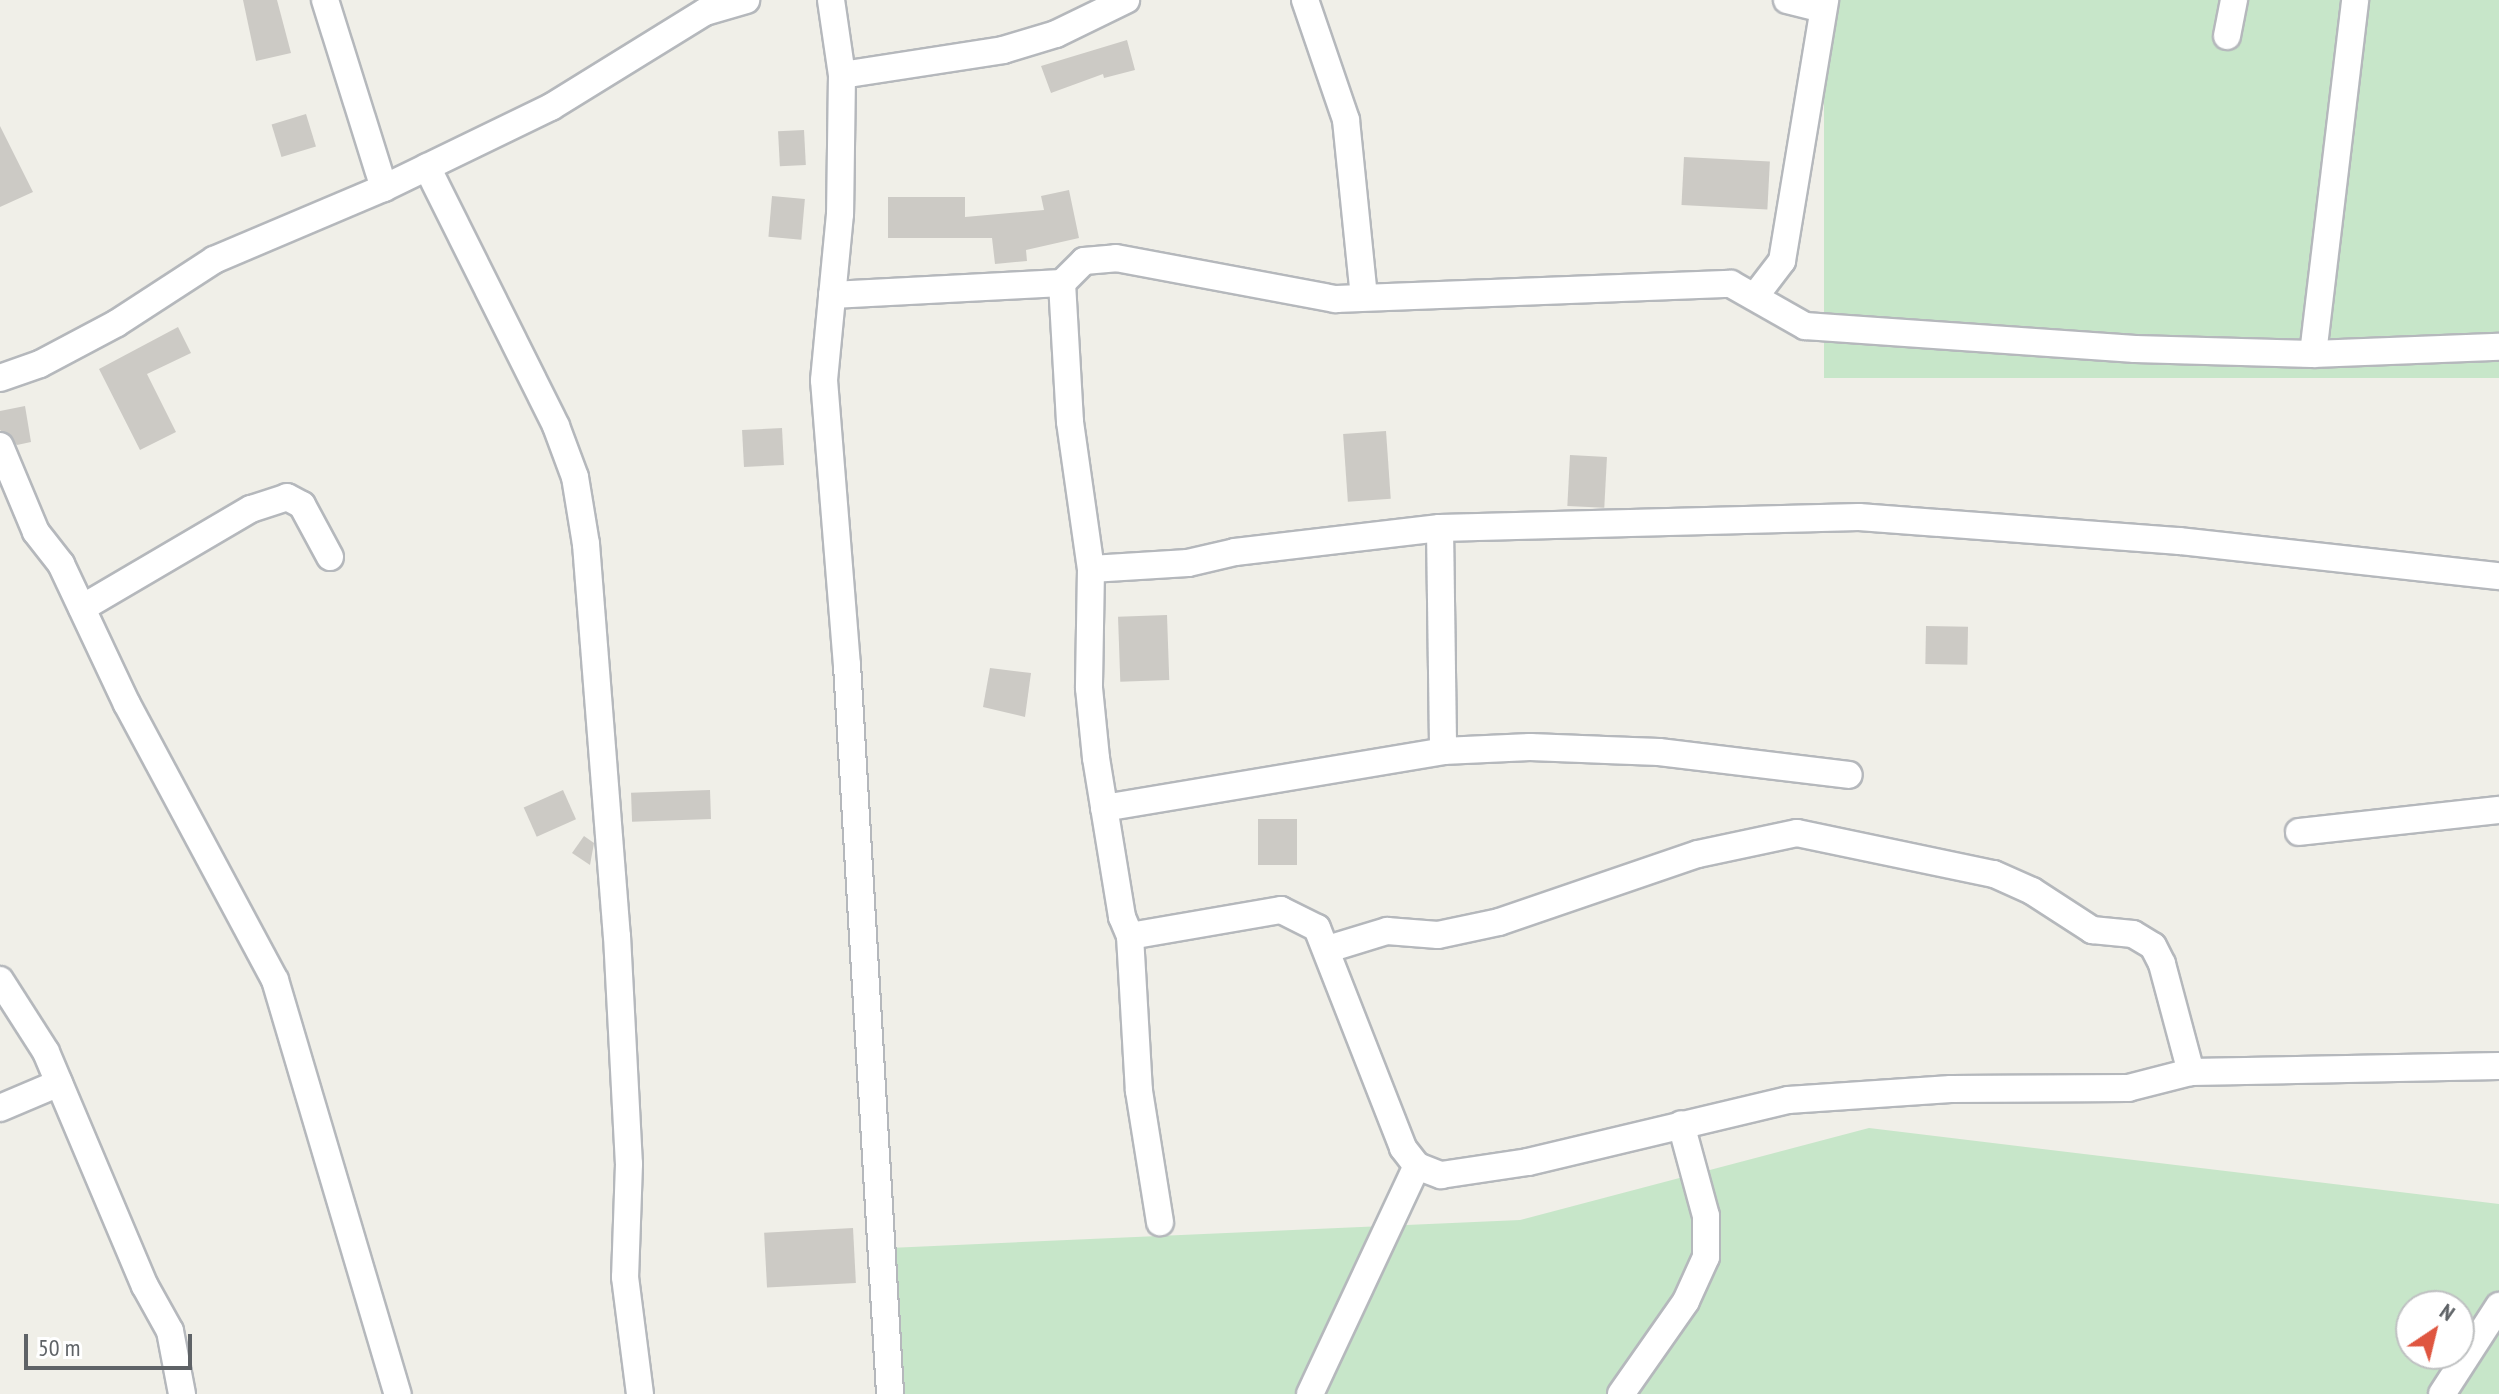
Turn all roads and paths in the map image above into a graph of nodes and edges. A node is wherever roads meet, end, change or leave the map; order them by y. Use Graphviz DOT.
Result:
graph roads {
  1 [pos="325,0"];
  2 [pos="746,0"];
  3 [pos="831,0"];
  4 [pos="1126,0"];
  5 [pos="1305,0"];
  6 [pos="1787,0"];
  7 [pos="2234,0"];
  8 [pos="2355,0"];
  9 [pos="1824,5"];
  10 [pos="2227,36"];
  11 [pos="842,75"];
  12 [pos="427,167"];
  13 [pos="384,188"];
  14 [pos="1062,283"];
  15 [pos="832,295"];
  16 [pos="1756,295"];
  17 [pos="1364,297"];
  18 [pos="2499,347"];
  19 [pos="2313,354"];
  20 [pos="0,378"];
  21 [pos="0,446"];
  22 [pos="1440,528"];
  23 [pos="330,557"];
  24 [pos="1091,569"];
  25 [pos="2499,576"];
  26 [pos="82,608"];
  27 [pos="1443,751"];
  28 [pos="1849,775"];
  29 [pos="1104,808"];
  30 [pos="2499,810"];
  31 [pos="2299,832"];
  32 [pos="1130,936"];
  33 [pos="1328,949"];
  34 [pos="0,980"];
  35 [pos="2499,1066"];
  36 [pos="2191,1072"];
  37 [pos="59,1083"];
  38 [pos="0,1108"];
  39 [pos="1681,1124"];
  40 [pos="1417,1166"];
  41 [pos="1160,1222"];
  42 [pos="2499,1306"];
  43 [pos="182,1394"];
  44 [pos="398,1394"];
  45 [pos="640,1394"];
  46 [pos="890,1394"];
  47 [pos="1310,1394"];
  48 [pos="1621,1394"];
  49 [pos="2442,1394"];
  1 -- 13 [label="street"];
  2 -- 12 [label="street"];
  3 -- 11 [label="street"];
  4 -- 11 [label="street"];
  5 -- 17 [label="street"];
  6 -- 9 [label="street"];
  7 -- 10 [label="street"];
  8 -- 19 [label="street"];
  9 -- 16 [label="street"];
  11 -- 15 [label="street"];
  12 -- 13 [label="street"];
  12 -- 45 [label="street"];
  13 -- 20 [label="street"];
  14 -- 15 [label="street"];
  14 -- 17 [label="street"];
  14 -- 24 [label="street"];
  15 -- 46 [label="street"];
  16 -- 17 [label="street"];
  16 -- 19 [label="street"];
  18 -- 19 [label="street"];
  21 -- 26 [label="street"];
  22 -- 24 [label="street"];
  22 -- 25 [label="street"];
  22 -- 27 [label="street"];
  23 -- 26 [label="street"];
  24 -- 29 [label="street"];
  26 -- 44 [label="street"];
  27 -- 28 [label="street"];
  27 -- 29 [label="street"];
  29 -- 32 [label="street"];
  30 -- 31 [label="street"];
  32 -- 33 [label="street"];
  32 -- 41 [label="street"];
  33 -- 36 [label="street"];
  33 -- 40 [label="street"];
  34 -- 37 [label="street"];
  35 -- 36 [label="street"];
  36 -- 39 [label="street"];
  37 -- 38 [label="street"];
  37 -- 43 [label="street"];
  39 -- 40 [label="street"];
  39 -- 48 [label="street"];
  40 -- 47 [label="street"];
  42 -- 49 [label="street"];
}
